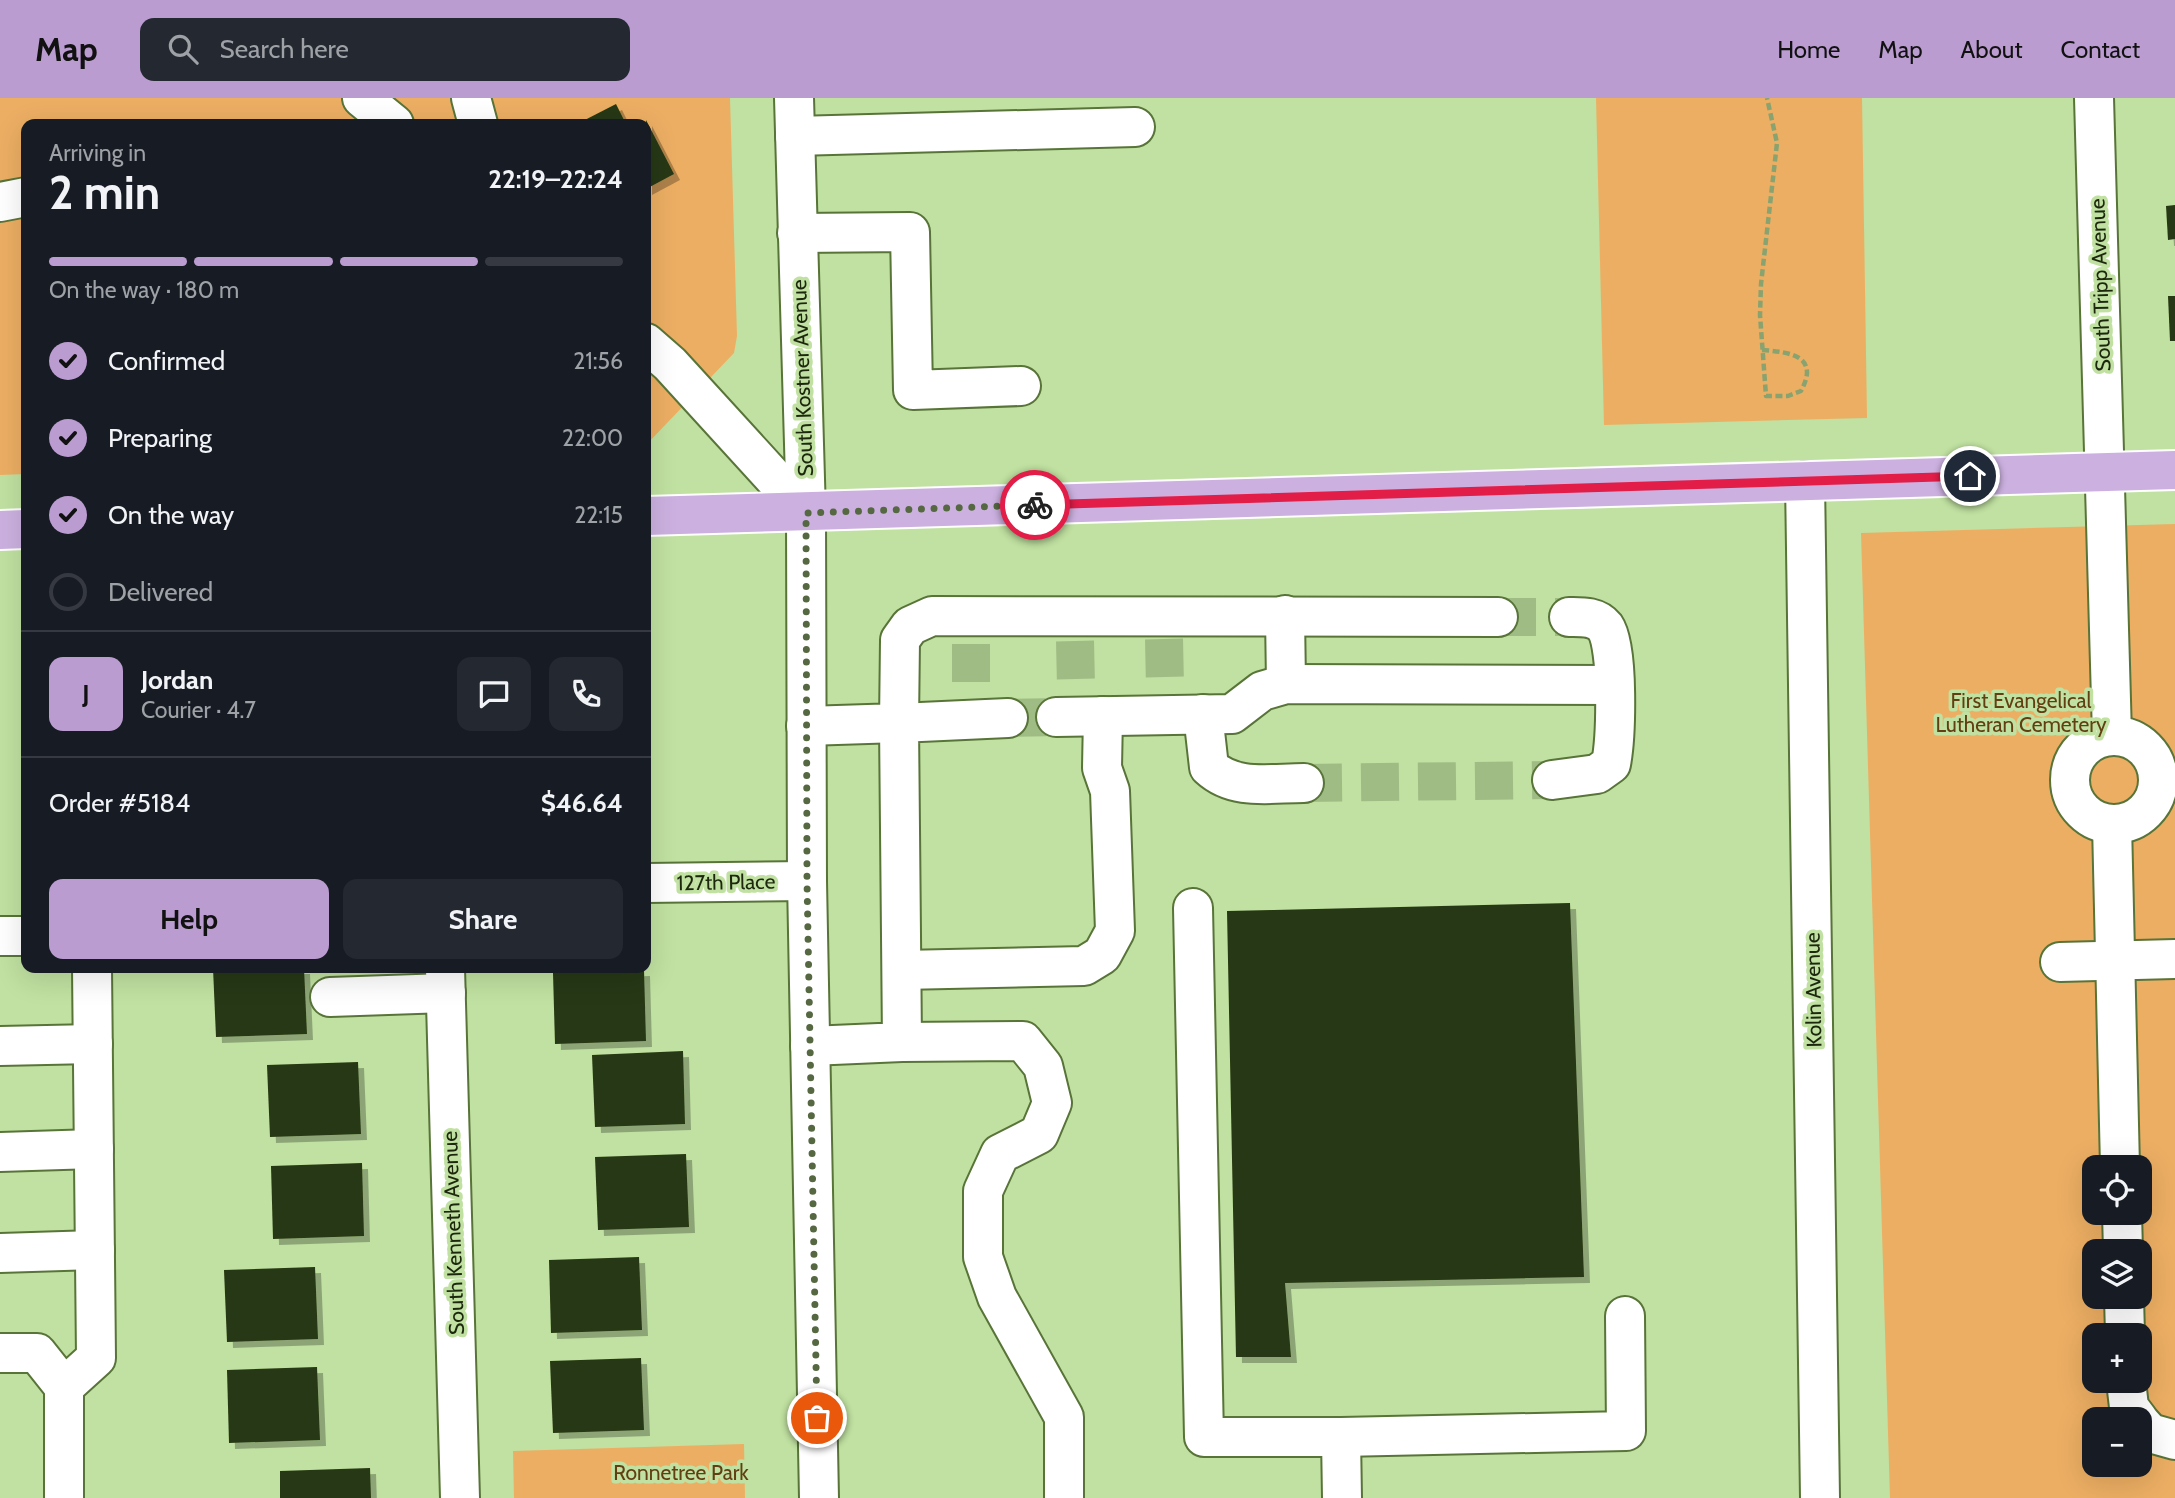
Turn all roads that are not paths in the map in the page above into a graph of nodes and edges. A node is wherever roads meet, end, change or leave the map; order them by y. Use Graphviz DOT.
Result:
graph roads {
  1 [pos="362,98"];
  2 [pos="471,98"];
  3 [pos="794,98"];
  4 [pos="2094,98"];
  5 [pos="388,119"];
  6 [pos="477,119"];
  7 [pos="1135,127"];
  8 [pos="795,136"];
  9 [pos="21,198"];
  10 [pos="0,202"];
  11 [pos="797,233"];
  12 [pos="651,347"];
  13 [pos="1021,386"];
  14 [pos="2175,470"];
  15 [pos="2106,472"];
  16 [pos="1805,481"];
  17 [pos="806,513"];
  18 [pos="651,516"];
  19 [pos="21,529"];
  20 [pos="0,530"];
  21 [pos="1285,615"];
  22 [pos="1498,617"];
  23 [pos="1569,617"];
  24 [pos="1286,684"];
  25 [pos="1613,685"];
  26 [pos="984,710"];
  27 [pos="1203,714"];
  28 [pos="899,723"];
  29 [pos="806,726"];
  30 [pos="2112,735"];
  31 [pos="1552,780"];
  32 [pos="1304,783"];
  33 [pos="2167,784"];
  34 [pos="2112,824"];
  35 [pos="807,881"];
  36 [pos="651,883"];
  37 [pos="1193,908"];
  38 [pos="0,936"];
  39 [pos="21,936"];
  40 [pos="2175,958"];
  41 [pos="2115,960"];
  42 [pos="2060,962"];
  43 [pos="902,970"];
  44 [pos="92,973"];
  45 [pos="446,980"];
  46 [pos="330,997"];
  47 [pos="902,1042"];
  48 [pos="93,1044"];
  49 [pos="0,1046"];
  50 [pos="810,1046"];
  51 [pos="94,1149"];
  52 [pos="0,1152"];
  53 [pos="2120,1155"];
  54 [pos="95,1250"];
  55 [pos="0,1253"];
  56 [pos="1625,1316"];
  57 [pos="0,1353"];
  58 [pos="64,1387"];
  59 [pos="2152,1434"];
  60 [pos="1341,1437"];
  61 [pos="2175,1440"];
  62 [pos="64,1498"];
  63 [pos="460,1498"];
  64 [pos="819,1498"];
  65 [pos="1064,1498"];
  66 [pos="1342,1498"];
  67 [pos="1820,1498"];
  1 -- 5 [label="street"];
  2 -- 6 [label="street"];
  3 -- 8 [label="street, South Kostner Avenue"];
  4 -- 15 [label="street, South Tripp Avenue"];
  7 -- 8 [label="street"];
  8 -- 11 [label="street, South Kostner Avenue"];
  9 -- 10 [label="street"];
  11 -- 13 [label="street"];
  11 -- 17 [label="street, South Kostner Avenue"];
  12 -- 17 [label="street"];
  14 -- 15 [label="main road"];
  15 -- 16 [label="main road"];
  15 -- 30 [label="street, South Tripp Avenue"];
  16 -- 17 [label="main road"];
  16 -- 67 [label="street, Kolin Avenue"];
  17 -- 18 [label="main road"];
  17 -- 29 [label="street, South Kostner Avenue"];
  19 -- 20 [label="main road"];
  21 -- 22 [label="street"];
  21 -- 24 [label="street"];
  21 -- 28 [label="street"];
  23 -- 25 [label="street"];
  24 -- 25 [label="street"];
  24 -- 27 [label="street"];
  25 -- 31 [label="street"];
  26 -- 28 [label="street"];
  27 -- 32 [label="street"];
  27 -- 43 [label="street"];
  28 -- 29 [label="street"];
  28 -- 43 [label="street"];
  29 -- 35 [label="street, South Kostner Avenue"];
  30 -- 33 [label="street"];
  30 -- 34 [label="street"];
  33 -- 34 [label="street"];
  34 -- 41 [label="street"];
  35 -- 36 [label="street, 127th Place"];
  35 -- 50 [label="street, South Kostner Avenue"];
  37 -- 60 [label="street"];
  38 -- 39 [label="street"];
  40 -- 41 [label="street"];
  41 -- 42 [label="street"];
  41 -- 53 [label="street"];
  43 -- 47 [label="street"];
  44 -- 48 [label="street"];
  45 -- 46 [label="street"];
  45 -- 63 [label="street, South Kenneth Avenue"];
  47 -- 50 [label="street"];
  47 -- 65 [label="street"];
  48 -- 49 [label="street"];
  48 -- 51 [label="street"];
  50 -- 64 [label="street, South Kostner Avenue"];
  51 -- 52 [label="street"];
  51 -- 54 [label="street"];
  54 -- 55 [label="street"];
  54 -- 58 [label="street"];
  56 -- 60 [label="street"];
  57 -- 58 [label="street"];
  58 -- 62 [label="street"];
  59 -- 61 [label="street"];
  60 -- 66 [label="street"];
}
